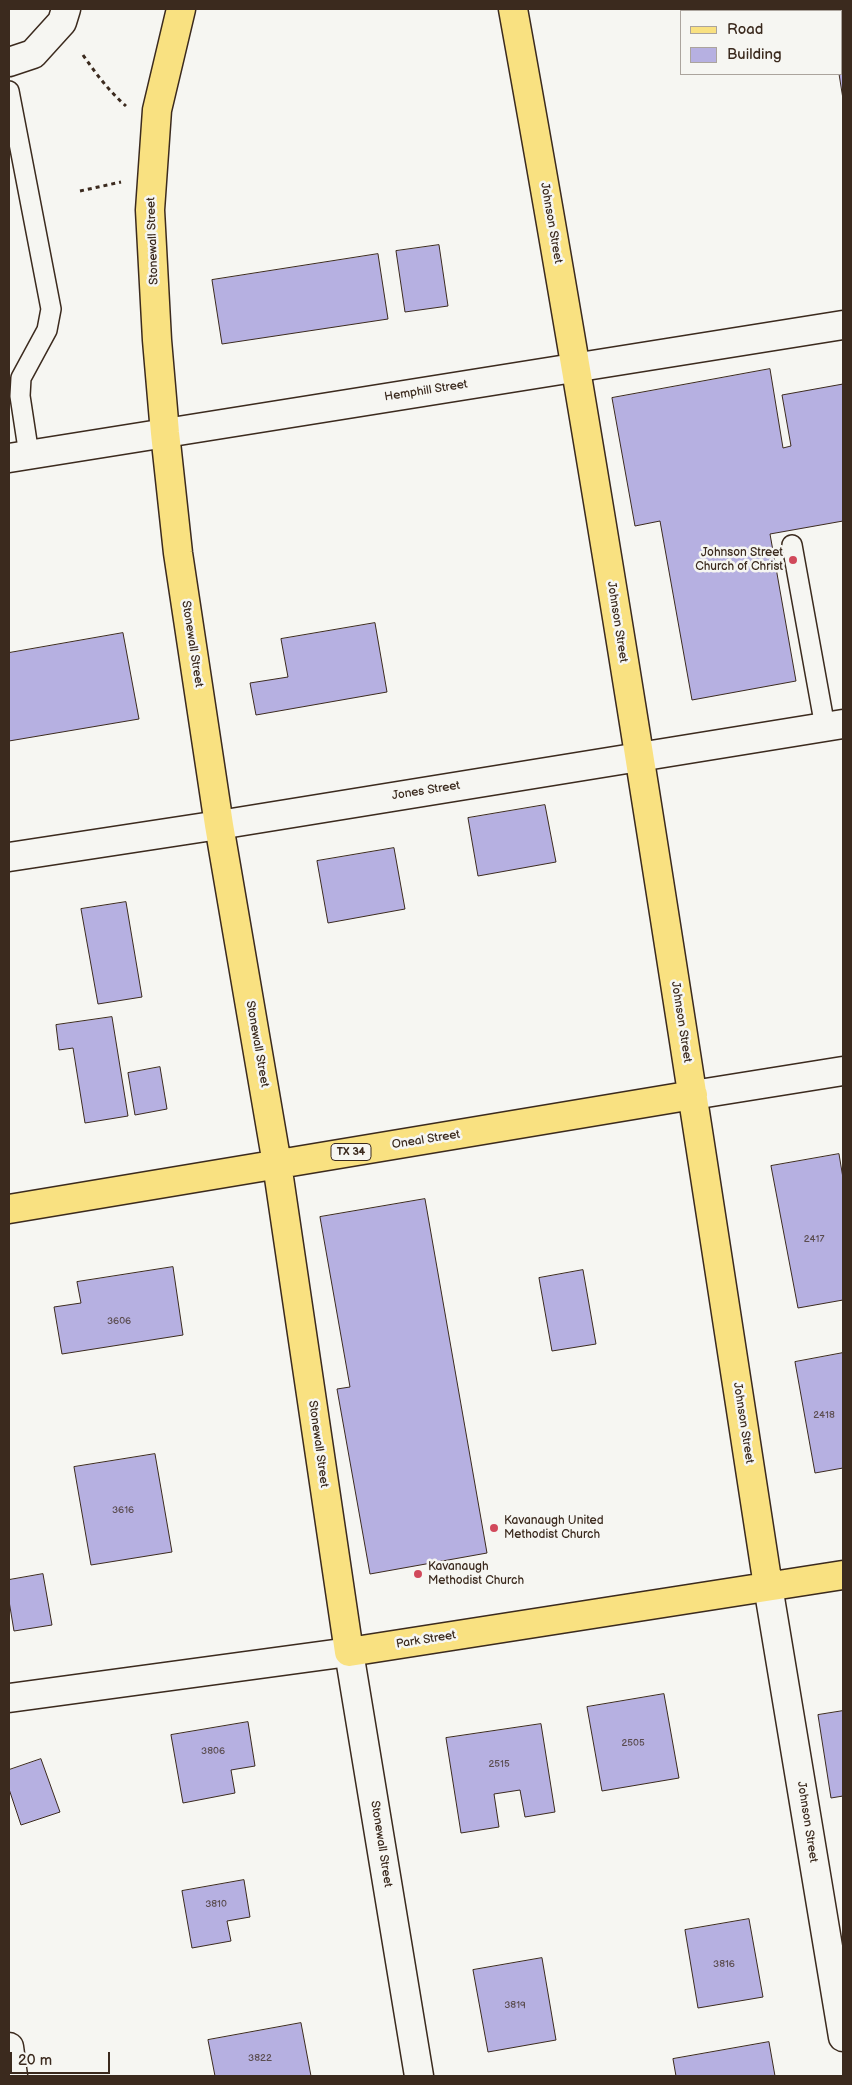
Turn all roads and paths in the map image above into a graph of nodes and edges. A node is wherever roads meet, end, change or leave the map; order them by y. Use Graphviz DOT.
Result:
graph roads {
  1 [pos="66,9"];
  2 [pos="181,9"];
  3 [pos="513,9"];
  4 [pos="83,55"];
  5 [pos="21,58"];
  6 [pos="9,91"];
  7 [pos="133,111"];
  8 [pos="124,182"];
  9 [pos="80,190"];
  10 [pos="843,325"];
  11 [pos="576,368"];
  12 [pos="165,433"];
  13 [pos="19,456"];
  14 [pos="792,545"];
  15 [pos="834,725"];
  16 [pos="639,757"];
  17 [pos="219,825"];
  18 [pos="9,857"];
  19 [pos="843,1071"];
  20 [pos="693,1095"];
  21 [pos="277,1164"];
  22 [pos="9,1208"];
  23 [pos="843,1575"];
  24 [pos="768,1586"];
  25 [pos="349,1652"];
  26 [pos="9,1698"];
  27 [pos="843,2037"];
  28 [pos="9,2047"];
  29 [pos="13,2076"];
  30 [pos="419,2076"];
  1 -- 5 [label="street"];
  2 -- 12 [label="main road, Stonewall Street"];
  3 -- 11 [label="main road, Johnson Street"];
  4 -- 7 [label="path"];
  6 -- 13 [label="lane"];
  8 -- 9 [label="path"];
  10 -- 11 [label="street, Hemphill Street"];
  11 -- 12 [label="street, Hemphill Street"];
  11 -- 16 [label="main road, Johnson Street"];
  12 -- 13 [label="street, Hemphill Street"];
  12 -- 17 [label="main road, Stonewall Street"];
  14 -- 15 [label="lane"];
  15 -- 16 [label="street, Jones Street"];
  16 -- 17 [label="street, Jones Street"];
  16 -- 20 [label="main road, Johnson Street"];
  17 -- 18 [label="street, Jones Street"];
  17 -- 21 [label="main road, Stonewall Street"];
  19 -- 20 [label="street, Oneal Street"];
  20 -- 21 [label="main road, Oneal Street / TX 34"];
  20 -- 24 [label="main road, Johnson Street"];
  21 -- 22 [label="main road, Oneal Street / TX 34"];
  21 -- 25 [label="main road, Stonewall Street"];
  23 -- 24 [label="main road, Park Street"];
  24 -- 25 [label="main road, Park Street"];
  24 -- 27 [label="street, Johnson Street"];
  25 -- 26 [label="street, Park Street"];
  25 -- 30 [label="street, Stonewall Street"];
  28 -- 29 [label="street"];
}
